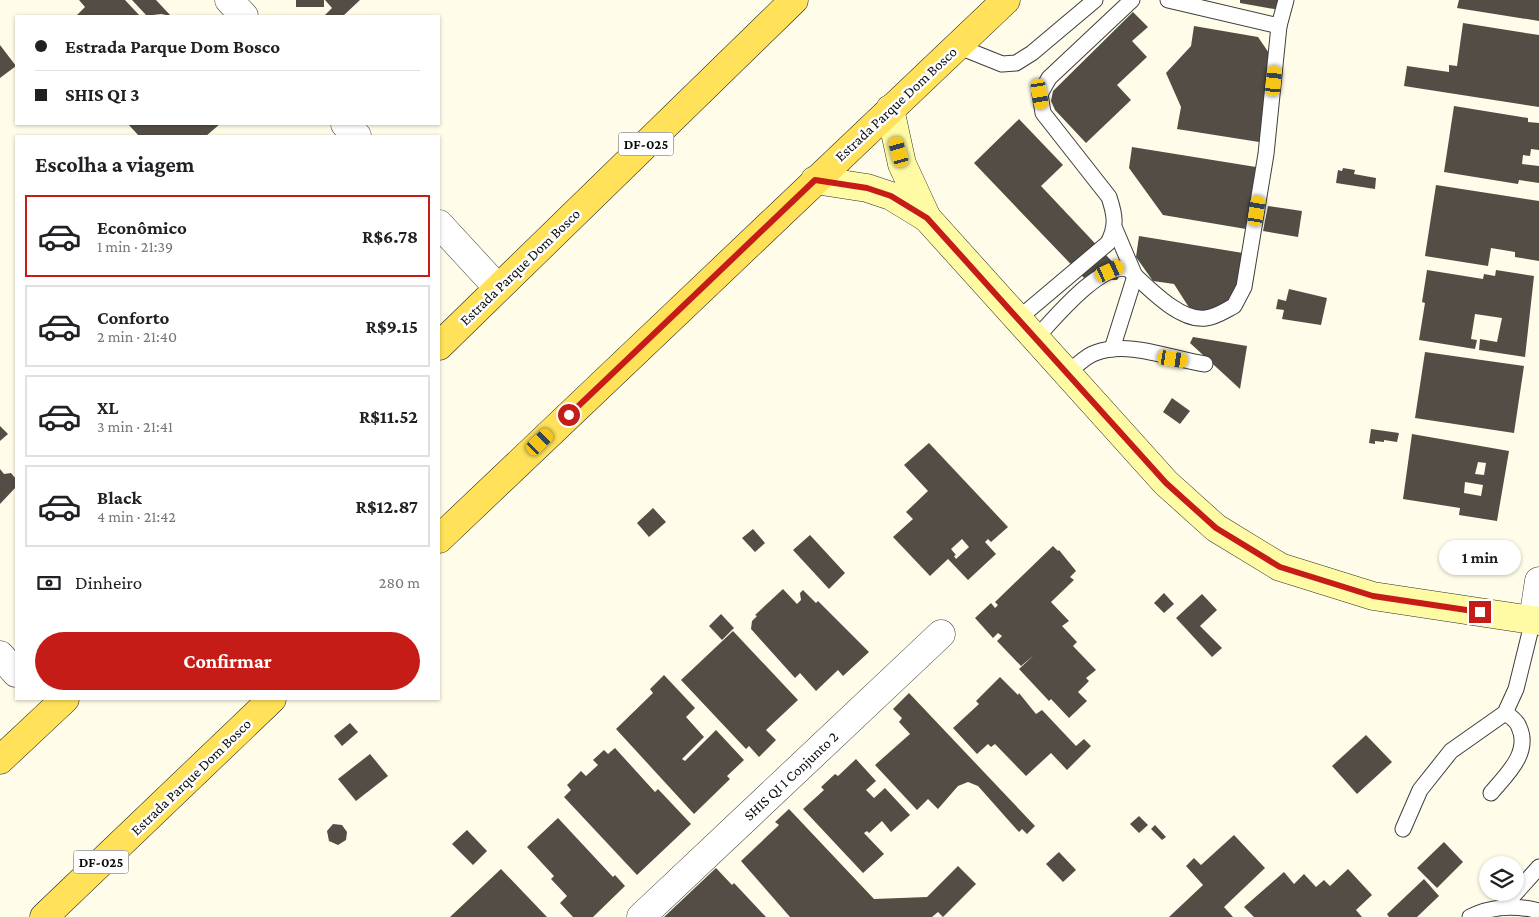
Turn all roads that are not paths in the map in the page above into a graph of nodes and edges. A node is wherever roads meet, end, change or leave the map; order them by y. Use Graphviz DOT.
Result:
graph roads {
  1 [pos="229,0"];
  2 [pos="794,0"];
  3 [pos="1006,0"];
  4 [pos="1095,0"];
  5 [pos="1132,0"];
  6 [pos="1168,0"];
  7 [pos="1286,0"];
  8 [pos="243,15"];
  9 [pos="1279,26"];
  10 [pos="957,46"];
  11 [pos="890,109"];
  12 [pos="346,125"];
  13 [pos="355,135"];
  14 [pos="815,180"];
  15 [pos="927,218"];
  16 [pos="440,225"];
  17 [pos="1115,230"];
  18 [pos="1136,276"];
  19 [pos="498,288"];
  20 [pos="1027,328"];
  21 [pos="440,345"];
  22 [pos="1112,349"];
  23 [pos="1205,364"];
  24 [pos="1067,373"];
  25 [pos="440,538"];
  26 [pos="1539,581"];
  27 [pos="1536,621"];
  28 [pos="941,634"];
  29 [pos="0,655"];
  30 [pos="15,672"];
  31 [pos="271,700"];
  32 [pos="53,703"];
  33 [pos="1505,712"];
  34 [pos="0,760"];
  35 [pos="1491,793"];
  36 [pos="1403,829"];
  37 [pos="1539,867"];
  38 [pos="1503,907"];
  39 [pos="1539,911"];
  40 [pos="44,917"];
  41 [pos="640,917"];
  42 [pos="1470,917"];
  1 -- 8 [label="street"];
  2 -- 19 [label="main road, Estrada Parque Dom Bosco / DF-025"];
  3 -- 10 [label="main road, Estrada Parque Dom Bosco"];
  4 -- 10 [label="lane"];
  5 -- 17 [label="lane"];
  6 -- 9 [label="lane"];
  7 -- 9 [label="lane"];
  9 -- 18 [label="lane"];
  10 -- 11 [label="main road, Estrada Parque Dom Bosco"];
  11 -- 14 [label="main road, Estrada Parque Dom Bosco"];
  11 -- 15 [label="street"];
  12 -- 13 [label="street"];
  14 -- 15 [label="street"];
  14 -- 25 [label="main road, Estrada Parque Dom Bosco"];
  15 -- 20 [label="street"];
  16 -- 19 [label="street"];
  17 -- 18 [label="lane"];
  17 -- 20 [label="lane"];
  18 -- 20 [label="lane"];
  18 -- 22 [label="lane"];
  19 -- 21 [label="main road, Estrada Parque Dom Bosco / DF-025"];
  20 -- 24 [label="street"];
  22 -- 23 [label="lane"];
  22 -- 24 [label="lane"];
  24 -- 27 [label="street"];
  26 -- 27 [label="street"];
  27 -- 33 [label="lane"];
  28 -- 41 [label="street, SHIS QI 1 Conjunto 2"];
  29 -- 30 [label="street"];
  31 -- 40 [label="main road, Estrada Parque Dom Bosco / DF-025"];
  32 -- 34 [label="main road"];
  33 -- 35 [label="lane"];
  33 -- 36 [label="lane"];
  37 -- 38 [label="lane"];
  38 -- 39 [label="lane"];
  38 -- 42 [label="lane"];
}
